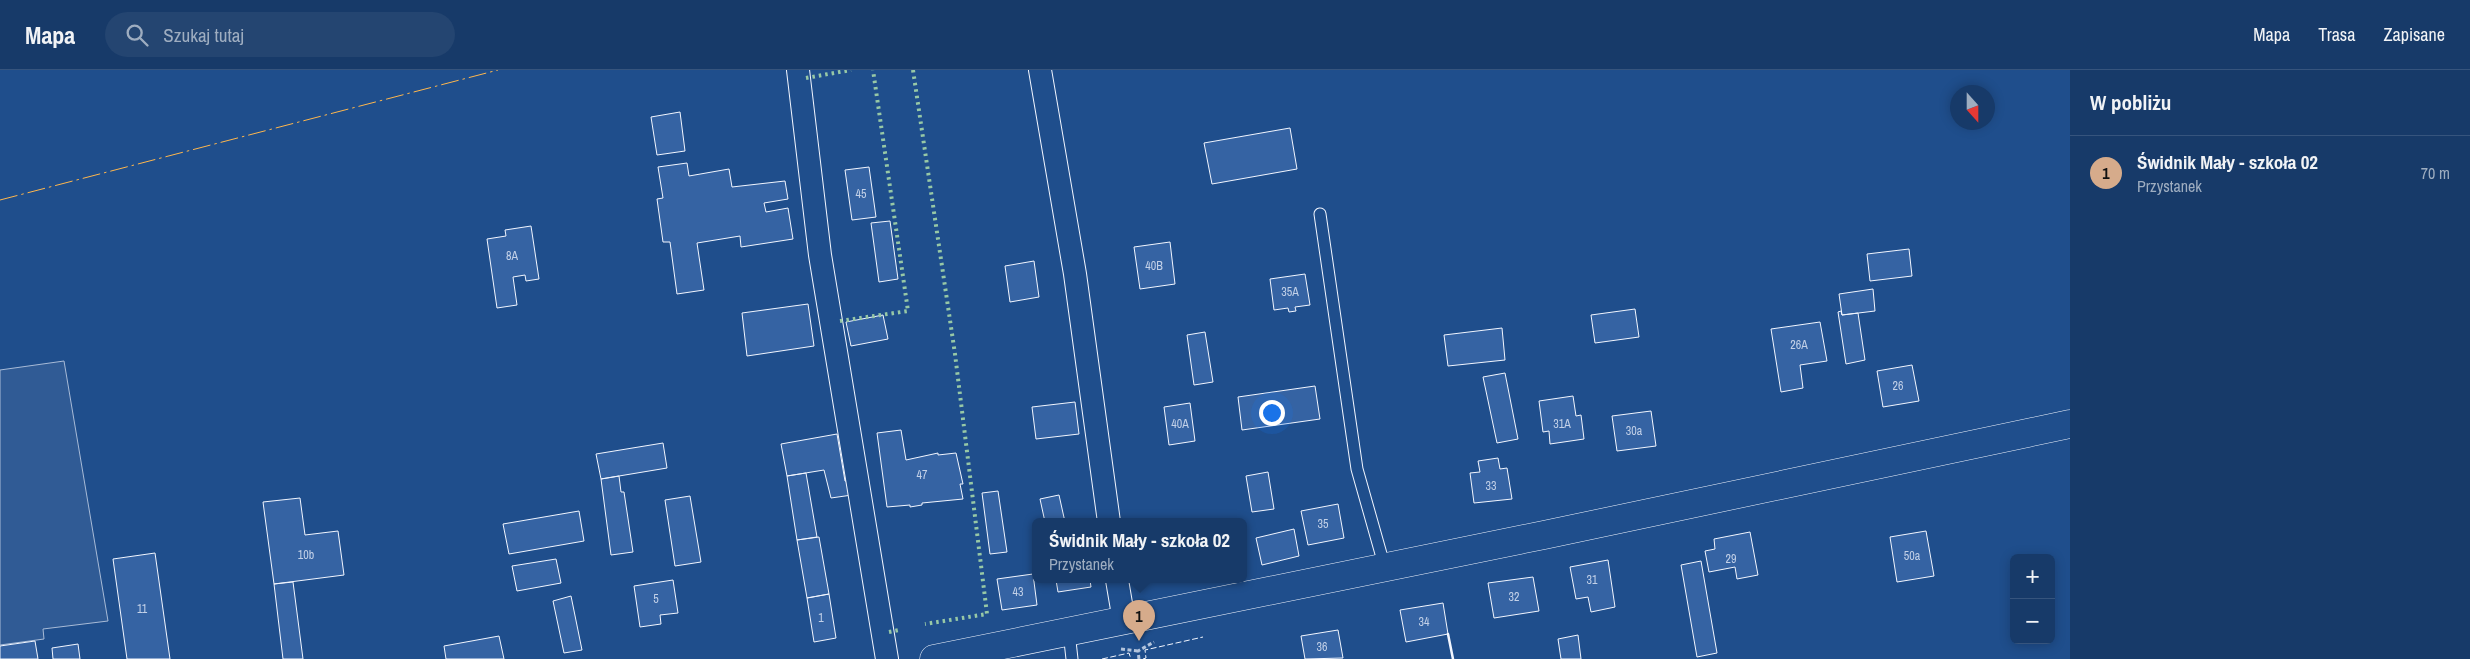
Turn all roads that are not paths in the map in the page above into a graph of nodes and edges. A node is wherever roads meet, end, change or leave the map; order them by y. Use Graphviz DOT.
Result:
graph roads {
  1 [pos="798,70"];
  2 [pos="1040,70"];
  3 [pos="1320,214"];
  4 [pos="2070,424"];
  5 [pos="1108,518"];
  6 [pos="1385,568"];
  7 [pos="1118,583"];
  8 [pos="1124,621"];
  9 [pos="1068,632"];
  10 [pos="887,659"];
  11 [pos="934,659"];
  12 [pos="1072,659"];
  1 -- 10 [label="street"];
  2 -- 5 [label="street"];
  3 -- 6 [label="lane"];
  4 -- 6 [label="street"];
  6 -- 8 [label="street"];
  7 -- 8 [label="street"];
  8 -- 9 [label="street"];
  9 -- 11 [label="street"];
  9 -- 12 [label="lane"];
}
